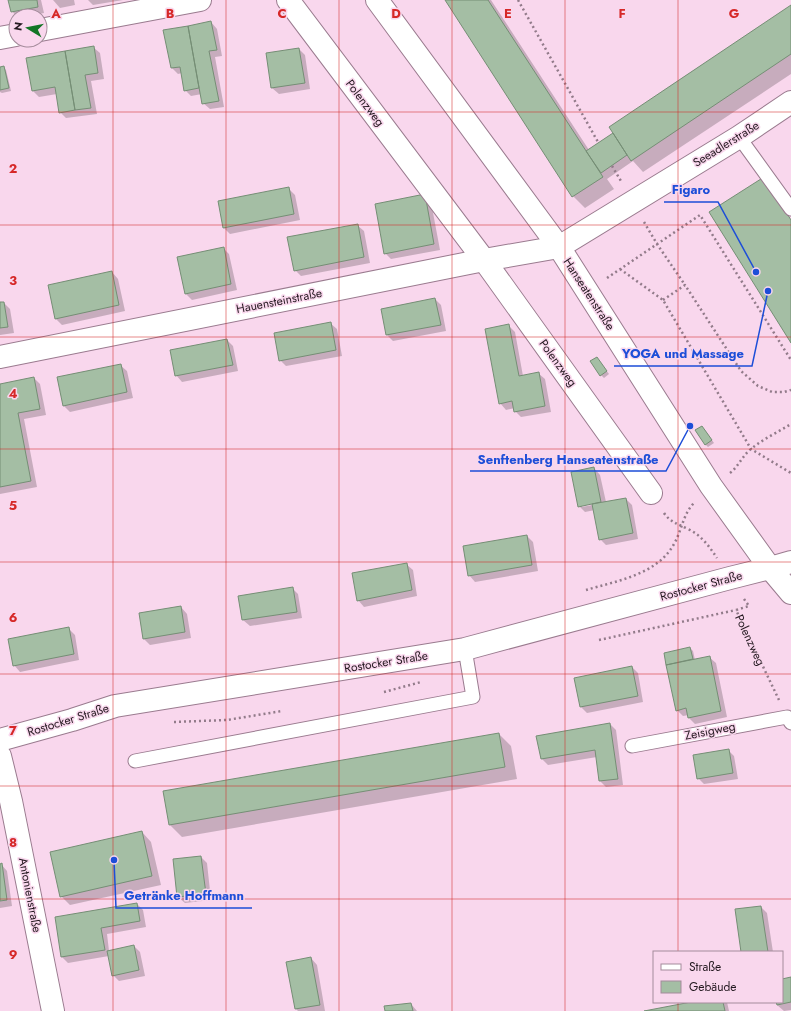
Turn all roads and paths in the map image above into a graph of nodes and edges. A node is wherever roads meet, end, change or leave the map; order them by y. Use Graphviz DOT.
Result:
graph roads {
  1 [pos="200,0"];
  2 [pos="288,0"];
  3 [pos="377,0"];
  4 [pos="518,0"];
  5 [pos="521,0"];
  6 [pos="520,4"];
  7 [pos="48,28"];
  8 [pos="791,102"];
  9 [pos="739,137"];
  10 [pos="598,142"];
  11 [pos="791,208"];
  12 [pos="657,244"];
  13 [pos="559,247"];
  14 [pos="484,260"];
  15 [pos="620,269"];
  16 [pos="685,285"];
  17 [pos="588,292"];
  18 [pos="663,300"];
  19 [pos="0,357"];
  20 [pos="791,360"];
  21 [pos="791,390"];
  22 [pos="791,424"];
  23 [pos="751,448"];
  24 [pos="791,473"];
  25 [pos="711,486"];
  26 [pos="651,493"];
  27 [pos="682,527"];
  28 [pos="791,562"];
  29 [pos="770,568"];
  30 [pos="730,578"];
  31 [pos="579,592"];
  32 [pos="791,593"];
  33 [pos="465,649"];
  34 [pos="789,720"];
  35 [pos="0,740"];
  36 [pos="632,746"];
  37 [pos="0,756"];
  38 [pos="135,761"];
  39 [pos="53,1011"];
  1 -- 7 [label="street"];
  2 -- 14 [label="street, Polenzweg"];
  3 -- 13 [label="street, Hanseatenstraße"];
  4 -- 6 [label="path"];
  5 -- 6 [label="path"];
  6 -- 10 [label="path"];
  8 -- 9 [label="street, Seeadlerstraße"];
  9 -- 11 [label="lane"];
  9 -- 13 [label="street, Seeadlerstraße"];
  12 -- 15 [label="path"];
  12 -- 16 [label="path"];
  12 -- 20 [label="path"];
  13 -- 14 [label="street, Hauensteinstraße"];
  13 -- 17 [label="street, Hanseatenstraße"];
  14 -- 19 [label="street, Hauensteinstraße"];
  14 -- 26 [label="street, Polenzweg"];
  15 -- 17 [label="path"];
  15 -- 18 [label="path"];
  16 -- 18 [label="path"];
  16 -- 21 [label="path"];
  17 -- 25 [label="street, Hanseatenstraße"];
  18 -- 23 [label="path"];
  22 -- 23 [label="path"];
  23 -- 24 [label="path"];
  23 -- 25 [label="path"];
  25 -- 27 [label="path"];
  25 -- 29 [label="street, Hanseatenstraße"];
  26 -- 27 [label="path, Polenzweg"];
  27 -- 30 [label="path, Polenzweg"];
  27 -- 31 [label="path"];
  28 -- 29 [label="street, Rostocker Straße"];
  29 -- 30 [label="street, Rostocker Straße"];
  29 -- 32 [label="street, Hanseatenstraße"];
  30 -- 33 [label="street, Rostocker Straße"];
  30 -- 34 [label="path, Polenzweg"];
  33 -- 35 [label="street, Rostocker Straße"];
  33 -- 38 [label="lane"];
  34 -- 36 [label="lane, Zeisigweg"];
  37 -- 39 [label="street, Antonienstraße"];
}
